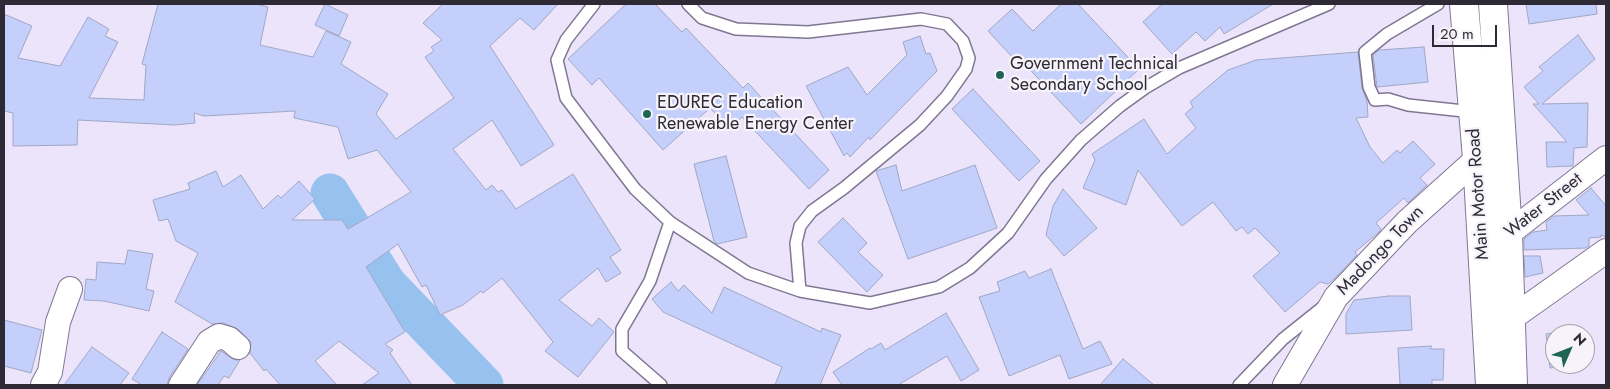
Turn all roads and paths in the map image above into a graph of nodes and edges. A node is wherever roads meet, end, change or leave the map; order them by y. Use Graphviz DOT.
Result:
graph roads {
  1 [pos="594,4"];
  2 [pos="688,4"];
  3 [pos="1329,4"];
  4 [pos="1438,4"];
  5 [pos="1464,4"];
  6 [pos="1492,4"];
  7 [pos="1473,112"];
  8 [pos="1502,138"];
  9 [pos="1477,158"];
  10 [pos="1606,158"];
  11 [pos="670,222"];
  12 [pos="1508,234"];
  13 [pos="1606,251"];
  14 [pos="1482,254"];
  15 [pos="70,290"];
  16 [pos="800,292"];
  17 [pos="1336,297"];
  18 [pos="1509,320"];
  19 [pos="238,347"];
  20 [pos="43,385"];
  21 [pos="181,385"];
  22 [pos="661,385"];
  23 [pos="1239,385"];
  24 [pos="1285,385"];
  25 [pos="1490,385"];
  26 [pos="1513,385"];
  1 -- 11 [label="lane"];
  2 -- 16 [label="lane"];
  3 -- 16 [label="lane"];
  4 -- 7 [label="lane"];
  5 -- 7 [label="main road, Main Motor Road"];
  6 -- 8 [label="main road, Main Motor Road"];
  7 -- 9 [label="main road, Main Motor Road"];
  8 -- 9 [label="street, Madongo Town"];
  8 -- 12 [label="main road, Main Motor Road"];
  9 -- 14 [label="main road, Main Motor Road"];
  9 -- 17 [label="street, Madongo Town"];
  10 -- 12 [label="street, Water Street"];
  11 -- 16 [label="lane"];
  11 -- 22 [label="lane"];
  12 -- 14 [label="street, Water Street"];
  12 -- 18 [label="main road, Main Motor Road"];
  13 -- 18 [label="street"];
  14 -- 25 [label="main road, Main Motor Road"];
  15 -- 20 [label="street"];
  17 -- 23 [label="lane"];
  17 -- 24 [label="street, Madongo Town"];
  18 -- 26 [label="main road, Main Motor Road"];
  19 -- 21 [label="street"];
}
